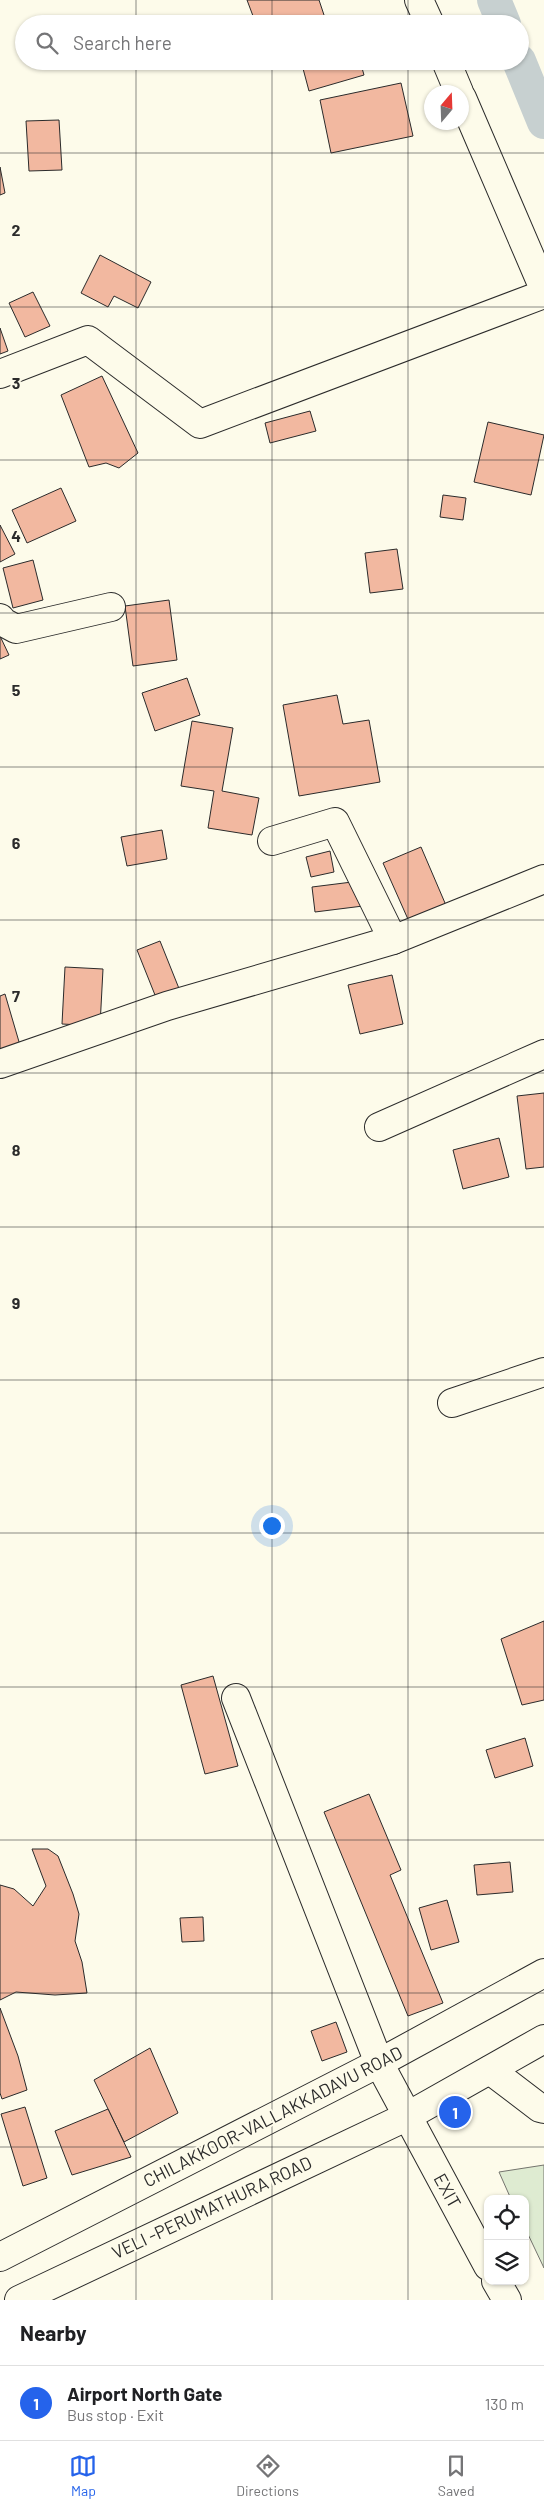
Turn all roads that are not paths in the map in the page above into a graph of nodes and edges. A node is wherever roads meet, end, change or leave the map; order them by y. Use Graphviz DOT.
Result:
graph roads {
  1 [pos="419,0"];
  2 [pos="426,15"];
  3 [pos="450,70"];
  4 [pos="456,85"];
  5 [pos="469,114"];
  6 [pos="544,290"];
  7 [pos="544,294"];
  8 [pos="0,374"];
  9 [pos="111,607"];
  10 [pos="0,618"];
  11 [pos="272,841"];
  12 [pos="544,879"];
  13 [pos="393,940"];
  14 [pos="544,1054"];
  15 [pos="0,1064"];
  16 [pos="379,1127"];
  17 [pos="544,1372"];
  18 [pos="452,1403"];
  19 [pos="236,1698"];
  20 [pos="544,1973"];
  21 [pos="544,2040"];
  22 [pos="379,2063"];
  23 [pos="490,2070"];
  24 [pos="544,2109"];
  25 [pos="406,2117"];
  26 [pos="0,2257"];
  27 [pos="484,2259"];
  28 [pos="498,2285"];
  29 [pos="19,2300"];
  30 [pos="506,2300"];
  1 -- 2 [label="street"];
  3 -- 4 [label="street"];
  5 -- 6 [label="street"];
  7 -- 8 [label="street"];
  9 -- 10 [label="street"];
  11 -- 13 [label="street"];
  12 -- 13 [label="street"];
  13 -- 15 [label="street"];
  14 -- 16 [label="street"];
  17 -- 18 [label="street"];
  19 -- 22 [label="street, EXIT"];
  20 -- 22 [label="street, CHILAKKOOR-VALLAKKADAVU ROAD"];
  21 -- 23 [label="street, VELI -PERUMATHURA ROAD"];
  22 -- 25 [label="street, EXIT"];
  22 -- 26 [label="street, CHILAKKOOR-VALLAKKADAVU ROAD"];
  23 -- 24 [label="street"];
  23 -- 25 [label="street, VELI -PERUMATHURA ROAD"];
  25 -- 27 [label="street, EXIT"];
  25 -- 29 [label="street, VELI -PERUMATHURA ROAD"];
  28 -- 30 [label="street"];
}
